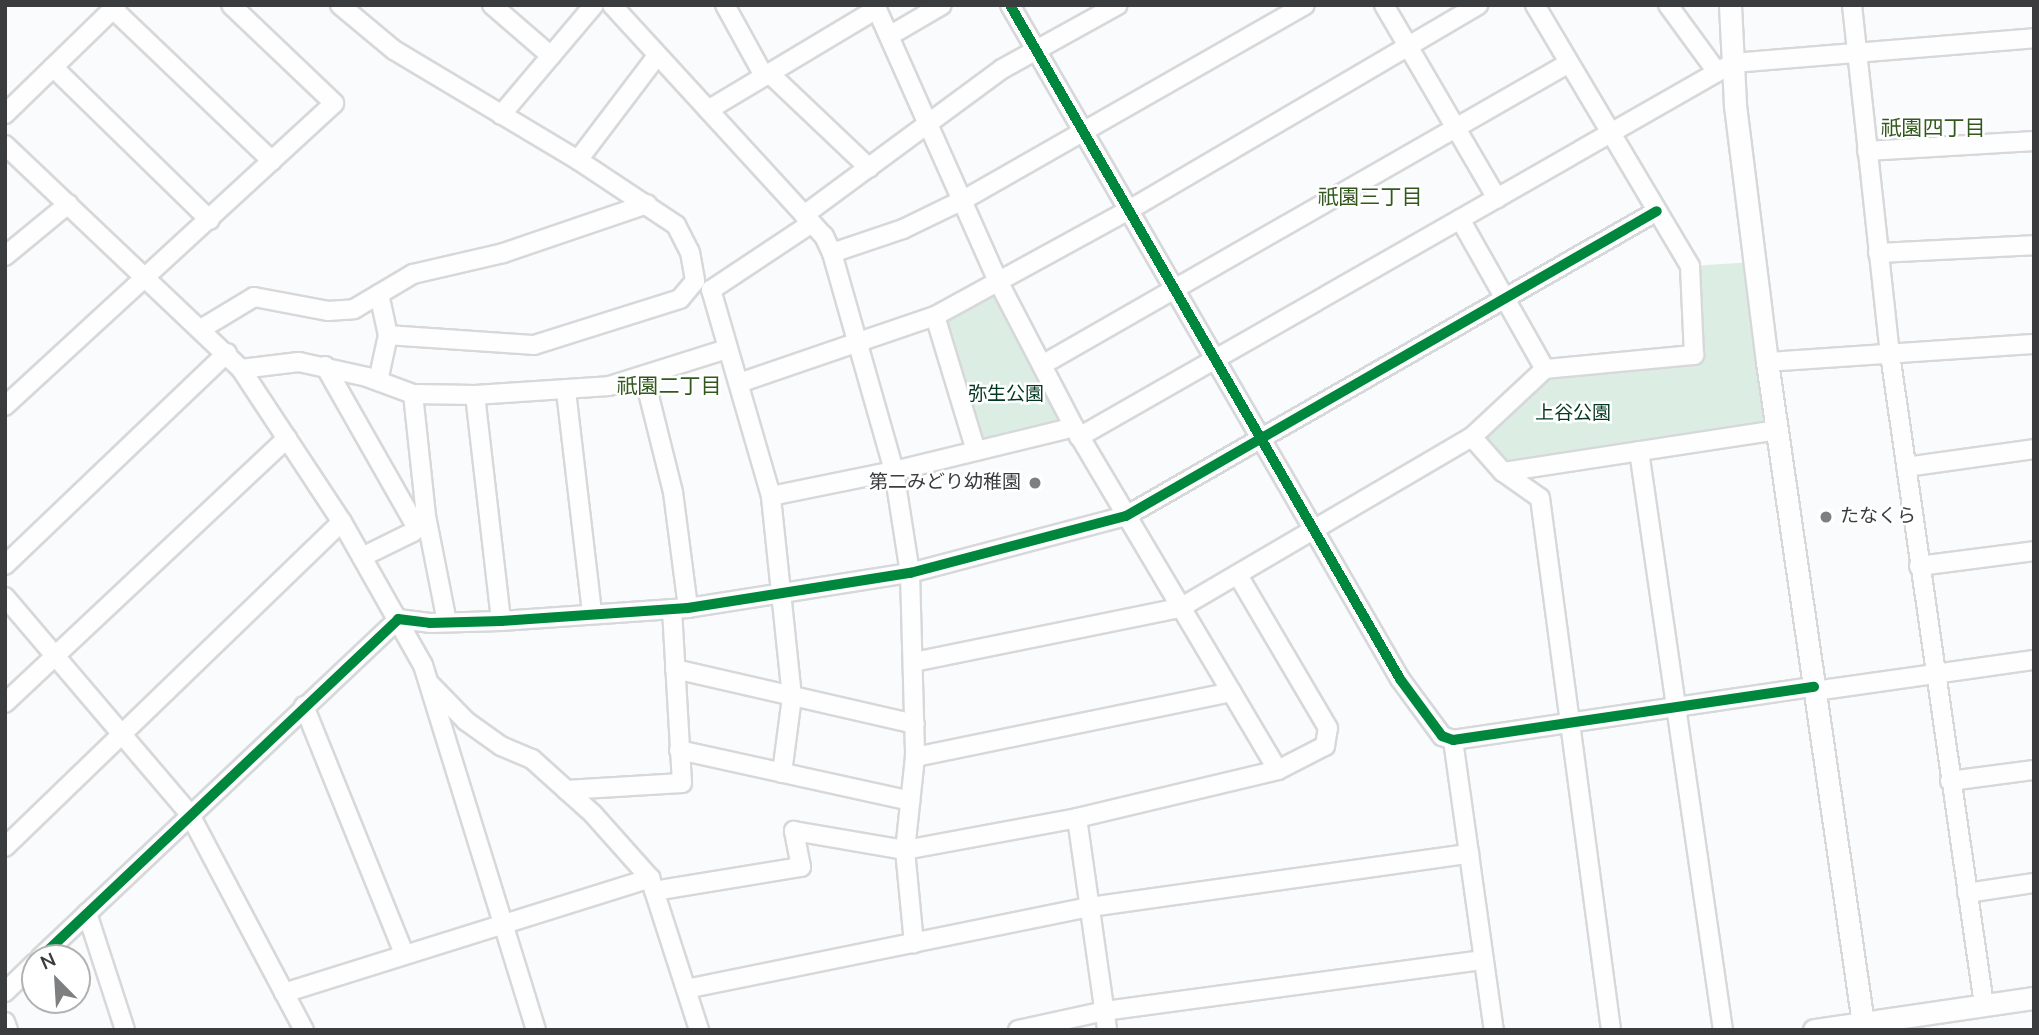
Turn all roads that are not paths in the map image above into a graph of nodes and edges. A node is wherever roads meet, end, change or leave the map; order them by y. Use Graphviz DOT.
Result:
graph roads {
  1 [pos="231,5"];
  2 [pos="340,5"];
  3 [pos="492,5"];
  4 [pos="594,5"];
  5 [pos="612,5"];
  6 [pos="725,5"];
  7 [pos="942,5"];
  8 [pos="1010,5"];
  9 [pos="1118,5"];
  10 [pos="1305,5"];
  11 [pos="1384,5"];
  12 [pos="1479,5"];
  13 [pos="1535,5"];
  14 [pos="1668,5"];
  15 [pos="1730,5"];
  16 [pos="1852,5"];
  17 [pos="115,7"];
  18 [pos="876,7"];
  19 [pos="889,36"];
  20 [pos="2034,38"];
  21 [pos="1408,47"];
  22 [pos="1037,51"];
  23 [pos="1855,52"];
  24 [pos="551,55"];
  25 [pos="657,56"];
  26 [pos="1569,63"];
  27 [pos="53,67"];
  28 [pos="1725,68"];
  29 [pos="767,75"];
  30 [pos="708,110"];
  31 [pos="5,114"];
  32 [pos="501,115"];
  33 [pos="929,121"];
  34 [pos="1455,128"];
  35 [pos="1084,132"];
  36 [pos="1609,134"];
  37 [pos="2034,141"];
  38 [pos="5,145"];
  39 [pos="1867,151"];
  40 [pos="578,160"];
  41 [pos="272,161"];
  42 [pos="869,168"];
  43 [pos="1497,198"];
  44 [pos="965,199"];
  45 [pos="68,204"];
  46 [pos="647,204"];
  47 [pos="1129,210"];
  48 [pos="1657,211"];
  49 [pos="808,219"];
  50 [pos="1460,219"];
  51 [pos="210,220"];
  52 [pos="2034,245"];
  53 [pos="832,253"];
  54 [pos="1878,253"];
  55 [pos="5,256"];
  56 [pos="147,278"];
  57 [pos="999,283"];
  58 [pos="1175,289"];
  59 [pos="380,294"];
  60 [pos="1505,299"];
  61 [pos="935,316"];
  62 [pos="201,329"];
  63 [pos="388,335"];
  64 [pos="2034,344"];
  65 [pos="859,346"];
  66 [pos="726,349"];
  67 [pos="227,353"];
  68 [pos="1890,354"];
  69 [pos="1215,359"];
  70 [pos="1767,362"];
  71 [pos="1042,365"];
  72 [pos="325,366"];
  73 [pos="241,369"];
  74 [pos="1545,369"];
  75 [pos="644,376"];
  76 [pos="378,381"];
  77 [pos="739,383"];
  78 [pos="566,391"];
  79 [pos="413,394"];
  80 [pos="475,395"];
  81 [pos="5,406"];
  82 [pos="1777,430"];
  83 [pos="1076,432"];
  84 [pos="1472,437"];
  85 [pos="287,438"];
  86 [pos="1262,438"];
  87 [pos="2034,449"];
  88 [pos="975,451"];
  89 [pos="1639,451"];
  90 [pos="1537,467"];
  91 [pos="1906,467"];
  92 [pos="894,471"];
  93 [pos="1503,472"];
  94 [pos="771,496"];
  95 [pos="1540,498"];
  96 [pos="1126,516"];
  97 [pos="342,522"];
  98 [pos="421,522"];
  99 [pos="1315,531"];
  100 [pos="2034,551"];
  101 [pos="362,557"];
  102 [pos="5,565"];
  103 [pos="1919,566"];
  104 [pos="910,573"];
  105 [pos="1238,575"];
  106 [pos="784,593"];
  107 [pos="5,597"];
  108 [pos="680,608"];
  109 [pos="1180,608"];
  110 [pos="592,613"];
  111 [pos="398,619"];
  112 [pos="501,621"];
  113 [pos="447,622"];
  114 [pos="57,655"];
  115 [pos="2034,660"];
  116 [pos="914,662"];
  117 [pos="675,669"];
  118 [pos="1933,674"];
  119 [pos="428,682"];
  120 [pos="1815,689"];
  121 [pos="1231,692"];
  122 [pos="792,697"];
  123 [pos="5,704"];
  124 [pos="1677,705"];
  125 [pos="304,706"];
  126 [pos="1568,721"];
  127 [pos="915,724"];
  128 [pos="124,732"];
  129 [pos="1453,740"];
  130 [pos="679,750"];
  131 [pos="915,757"];
  132 [pos="1278,770"];
  133 [pos="2034,770"];
  134 [pos="782,773"];
  135 [pos="1950,781"];
  136 [pos="566,790"];
  137 [pos="911,801"];
  138 [pos="189,813"];
  139 [pos="1077,818"];
  140 [pos="5,847"];
  141 [pos="905,849"];
  142 [pos="1469,854"];
  143 [pos="2034,883"];
  144 [pos="652,885"];
  145 [pos="1967,892"];
  146 [pos="1090,907"];
  147 [pos="87,913"];
  148 [pos="503,923"];
  149 [pos="55,944"];
  150 [pos="914,944"];
  151 [pos="404,954"];
  152 [pos="1485,960"];
  153 [pos="21,977"];
  154 [pos="686,989"];
  155 [pos="5,992"];
  156 [pos="284,993"];
  157 [pos="2034,998"];
  158 [pos="1984,1005"];
  159 [pos="1105,1011"];
  160 [pos="5,1022"];
  161 [pos="1863,1026"];
  162 [pos="530,1028"];
  163 [pos="8,1030"];
  164 [pos="125,1030"];
  165 [pos="304,1030"];
  166 [pos="699,1030"];
  167 [pos="1018,1030"];
  168 [pos="1107,1030"];
  169 [pos="1494,1030"];
  170 [pos="1611,1030"];
  171 [pos="1723,1030"];
  172 [pos="1814,1030"];
  1 -- 41 [label="street"];
  2 -- 32 [label="street"];
  3 -- 24 [label="street"];
  4 -- 24 [label="street"];
  5 -- 25 [label="street"];
  6 -- 29 [label="street"];
  7 -- 19 [label="street"];
  8 -- 22 [label="street"];
  9 -- 22 [label="street"];
  10 -- 35 [label="street"];
  11 -- 21 [label="street"];
  12 -- 21 [label="street"];
  13 -- 26 [label="street"];
  14 -- 28 [label="street"];
  15 -- 28 [label="street"];
  16 -- 23 [label="street"];
  17 -- 27 [label="street"];
  17 -- 41 [label="street"];
  18 -- 19 [label="street"];
  18 -- 29 [label="street"];
  19 -- 33 [label="street"];
  20 -- 23 [label="street"];
  21 -- 34 [label="street"];
  21 -- 47 [label="street"];
  22 -- 33 [label="street"];
  22 -- 35 [label="street"];
  23 -- 28 [label="street"];
  23 -- 39 [label="street"];
  24 -- 32 [label="street"];
  25 -- 30 [label="street"];
  25 -- 40 [label="street"];
  26 -- 34 [label="street"];
  26 -- 36 [label="street"];
  27 -- 31 [label="street"];
  27 -- 51 [label="street"];
  28 -- 36 [label="street"];
  28 -- 70 [label="street"];
  29 -- 30 [label="street"];
  29 -- 42 [label="street"];
  30 -- 49 [label="street"];
  32 -- 40 [label="street"];
  33 -- 42 [label="street"];
  33 -- 44 [label="street"];
  34 -- 43 [label="street"];
  34 -- 58 [label="street"];
  35 -- 44 [label="street"];
  35 -- 47 [label="street"];
  36 -- 43 [label="street"];
  36 -- 48 [label="street"];
  37 -- 39 [label="street"];
  38 -- 45 [label="street"];
  39 -- 54 [label="street"];
  40 -- 46 [label="street"];
  41 -- 51 [label="street"];
  42 -- 49 [label="street"];
  43 -- 50 [label="street"];
  44 -- 53 [label="street"];
  44 -- 57 [label="street"];
  45 -- 55 [label="street"];
  45 -- 56 [label="street"];
  46 -- 59 [label="street"];
  46 -- 63 [label="street"];
  47 -- 57 [label="street"];
  47 -- 58 [label="street"];
  48 -- 60 [label="street"];
  48 -- 74 [label="street"];
  49 -- 53 [label="street"];
  49 -- 66 [label="street"];
  50 -- 60 [label="street"];
  50 -- 69 [label="street"];
  51 -- 56 [label="street"];
  52 -- 54 [label="street"];
  53 -- 65 [label="street"];
  54 -- 68 [label="street"];
  56 -- 62 [label="street"];
  56 -- 81 [label="street"];
  57 -- 61 [label="street"];
  57 -- 71 [label="street"];
  58 -- 69 [label="street"];
  58 -- 71 [label="street"];
  59 -- 62 [label="street"];
  59 -- 63 [label="street"];
  60 -- 74 [label="street"];
  60 -- 86 [label="street"];
  61 -- 65 [label="street"];
  61 -- 88 [label="street"];
  62 -- 67 [label="street"];
  63 -- 76 [label="street"];
  64 -- 68 [label="street"];
  65 -- 77 [label="street"];
  65 -- 92 [label="street"];
  66 -- 75 [label="street"];
  66 -- 77 [label="street"];
  67 -- 73 [label="street"];
  67 -- 102 [label="street"];
  68 -- 70 [label="street"];
  68 -- 91 [label="street"];
  69 -- 83 [label="street"];
  69 -- 86 [label="street"];
  70 -- 82 [label="street"];
  71 -- 83 [label="street"];
  72 -- 73 [label="street"];
  72 -- 76 [label="street"];
  72 -- 98 [label="street"];
  73 -- 85 [label="street"];
  74 -- 84 [label="street"];
  75 -- 78 [label="street"];
  75 -- 108 [label="street"];
  76 -- 79 [label="street"];
  77 -- 94 [label="street"];
  78 -- 80 [label="street"];
  78 -- 110 [label="street"];
  79 -- 80 [label="street"];
  79 -- 98 [label="street"];
  80 -- 112 [label="street"];
  82 -- 89 [label="street"];
  82 -- 120 [label="street"];
  83 -- 88 [label="street"];
  83 -- 96 [label="street"];
  84 -- 93 [label="street"];
  84 -- 99 [label="street"];
  85 -- 97 [label="street"];
  85 -- 114 [label="street"];
  86 -- 96 [label="street"];
  86 -- 99 [label="street"];
  87 -- 91 [label="street"];
  88 -- 92 [label="street"];
  89 -- 90 [label="street"];
  89 -- 124 [label="street"];
  90 -- 93 [label="street"];
  90 -- 95 [label="street"];
  91 -- 103 [label="street"];
  92 -- 94 [label="street"];
  92 -- 104 [label="street"];
  93 -- 95 [label="street"];
  94 -- 106 [label="street"];
  95 -- 126 [label="street"];
  96 -- 104 [label="street"];
  96 -- 109 [label="street"];
  97 -- 101 [label="street"];
  97 -- 128 [label="street"];
  98 -- 101 [label="street"];
  98 -- 113 [label="street"];
  99 -- 105 [label="street"];
  99 -- 129 [label="street"];
  100 -- 103 [label="street"];
  101 -- 111 [label="street"];
  103 -- 118 [label="street"];
  104 -- 106 [label="street"];
  104 -- 116 [label="street"];
  105 -- 109 [label="street"];
  105 -- 132 [label="street"];
  106 -- 108 [label="street"];
  106 -- 122 [label="street"];
  107 -- 114 [label="street"];
  108 -- 110 [label="street"];
  108 -- 117 [label="street"];
  109 -- 116 [label="street"];
  109 -- 121 [label="street"];
  110 -- 112 [label="street"];
  111 -- 113 [label="street"];
  111 -- 119 [label="street"];
  111 -- 125 [label="street"];
  112 -- 113 [label="street"];
  114 -- 123 [label="street"];
  114 -- 128 [label="street"];
  115 -- 118 [label="street"];
  116 -- 127 [label="street"];
  117 -- 122 [label="street"];
  117 -- 130 [label="street"];
  118 -- 120 [label="street"];
  118 -- 135 [label="street"];
  119 -- 136 [label="street"];
  119 -- 148 [label="street"];
  120 -- 124 [label="street"];
  120 -- 161 [label="street"];
  121 -- 131 [label="street"];
  121 -- 132 [label="street"];
  122 -- 127 [label="street"];
  122 -- 134 [label="street"];
  124 -- 126 [label="street"];
  124 -- 171 [label="street"];
  125 -- 138 [label="street"];
  125 -- 151 [label="street"];
  126 -- 129 [label="street"];
  126 -- 170 [label="street"];
  127 -- 131 [label="street"];
  128 -- 138 [label="street"];
  128 -- 140 [label="street"];
  129 -- 142 [label="street"];
  130 -- 134 [label="street"];
  130 -- 136 [label="street"];
  131 -- 137 [label="street"];
  132 -- 139 [label="street"];
  133 -- 135 [label="street"];
  134 -- 137 [label="street"];
  135 -- 145 [label="street"];
  136 -- 144 [label="street"];
  137 -- 141 [label="street"];
  138 -- 147 [label="street"];
  138 -- 156 [label="street"];
  139 -- 141 [label="street"];
  139 -- 146 [label="street"];
  141 -- 144 [label="street"];
  141 -- 150 [label="street"];
  142 -- 146 [label="street"];
  142 -- 152 [label="street"];
  143 -- 145 [label="street"];
  144 -- 148 [label="street"];
  144 -- 154 [label="street"];
  145 -- 158 [label="street"];
  146 -- 150 [label="street"];
  146 -- 159 [label="street"];
  147 -- 149 [label="street"];
  147 -- 164 [label="street"];
  148 -- 151 [label="street"];
  148 -- 162 [label="street"];
  150 -- 154 [label="street"];
  151 -- 156 [label="street"];
  152 -- 159 [label="street"];
  152 -- 169 [label="street"];
  153 -- 155 [label="street"];
  154 -- 166 [label="street"];
  156 -- 165 [label="street"];
  157 -- 158 [label="street"];
  158 -- 161 [label="street"];
  159 -- 167 [label="street"];
  159 -- 168 [label="street"];
  160 -- 163 [label="street"];
  161 -- 172 [label="street"];
}
